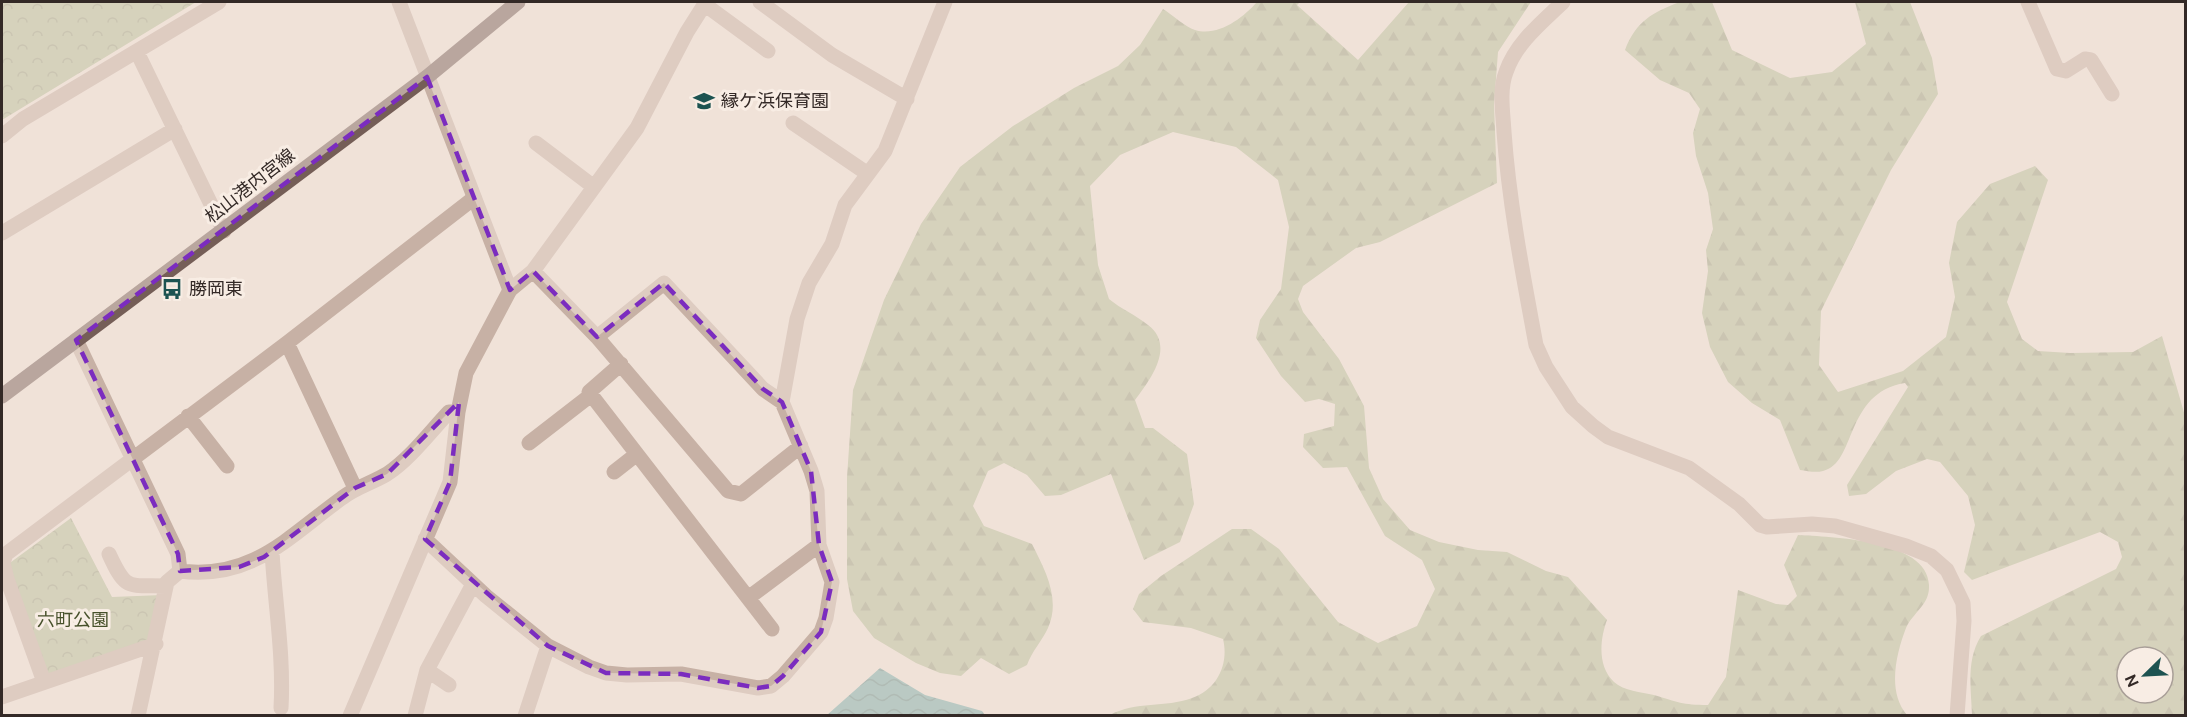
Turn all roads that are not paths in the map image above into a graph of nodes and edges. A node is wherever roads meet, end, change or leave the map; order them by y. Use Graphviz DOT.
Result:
graph roads {
  1 [pos="219,2"];
  2 [pos="399,2"];
  3 [pos="518,2"];
  4 [pos="760,2"];
  5 [pos="945,2"];
  6 [pos="1563,2"];
  7 [pos="2028,2"];
  8 [pos="705,3"];
  9 [pos="768,51"];
  10 [pos="137,52"];
  11 [pos="427,77"];
  12 [pos="2112,94"];
  13 [pos="907,99"];
  14 [pos="793,123"];
  15 [pos="176,129"];
  16 [pos="2,136"];
  17 [pos="536,143"];
  18 [pos="868,174"];
  19 [pos="594,187"];
  20 [pos="474,198"];
  21 [pos="224,231"];
  22 [pos="2,233"];
  23 [pos="533,271"];
  24 [pos="510,290"];
  25 [pos="597,337"];
  26 [pos="76,340"];
  27 [pos="287,343"];
  28 [pos="621,364"];
  29 [pos="591,395"];
  30 [pos="2,396"];
  31 [pos="782,402"];
  32 [pos="458,412"];
  33 [pos="188,416"];
  34 [pos="529,443"];
  35 [pos="801,446"];
  36 [pos="637,454"];
  37 [pos="132,458"];
  38 [pos="227,466"];
  39 [pos="614,472"];
  40 [pos="356,488"];
  41 [pos="425,540"];
  42 [pos="819,544"];
  43 [pos="272,552"];
  44 [pos="109,554"];
  45 [pos="180,571"];
  46 [pos="473,584"];
  47 [pos="166,586"];
  48 [pos="748,598"];
  49 [pos="772,629"];
  50 [pos="156,644"];
  51 [pos="548,646"];
  52 [pos="427,670"];
  53 [pos="44,682"];
  54 [pos="449,685"];
  55 [pos="2,697"];
  56 [pos="281,708"];
  57 [pos="138,716"];
  58 [pos="350,716"];
  59 [pos="415,716"];
  60 [pos="525,716"];
  61 [pos="1957,716"];
  1 -- 10 [label="street"];
  2 -- 11 [label="street"];
  3 -- 11 [label="main road, 松山港内宮線"];
  4 -- 13 [label="street"];
  5 -- 13 [label="street"];
  6 -- 61 [label="street"];
  7 -- 12 [label="street"];
  8 -- 9 [label="street"];
  8 -- 19 [label="street"];
  10 -- 15 [label="street"];
  10 -- 16 [label="street"];
  11 -- 20 [label="street"];
  11 -- 21 [label="main road, 松山港内宮線"];
  13 -- 18 [label="street"];
  14 -- 18 [label="street"];
  15 -- 21 [label="street"];
  15 -- 22 [label="street"];
  17 -- 19 [label="street"];
  18 -- 31 [label="street"];
  19 -- 23 [label="street"];
  20 -- 24 [label="street"];
  20 -- 27 [label="street"];
  21 -- 26 [label="main road, 松山港内宮線"];
  23 -- 24 [label="street"];
  23 -- 25 [label="street"];
  24 -- 32 [label="street"];
  25 -- 28 [label="street"];
  25 -- 31 [label="street"];
  26 -- 30 [label="main road, 松山港内宮線"];
  26 -- 37 [label="street"];
  27 -- 33 [label="street"];
  27 -- 40 [label="street"];
  28 -- 29 [label="street"];
  28 -- 35 [label="street"];
  29 -- 34 [label="street"];
  29 -- 36 [label="street"];
  31 -- 35 [label="street"];
  32 -- 40 [label="street"];
  32 -- 41 [label="street"];
  33 -- 37 [label="street"];
  33 -- 38 [label="street"];
  35 -- 42 [label="street"];
  36 -- 39 [label="street"];
  36 -- 48 [label="street"];
  37 -- 45 [label="street"];
  37 -- 53 [label="street"];
  40 -- 43 [label="street"];
  41 -- 46 [label="street"];
  41 -- 58 [label="street"];
  42 -- 48 [label="street"];
  42 -- 51 [label="street"];
  43 -- 45 [label="street"];
  43 -- 56 [label="street"];
  44 -- 47 [label="street"];
  45 -- 47 [label="street"];
  46 -- 51 [label="street"];
  46 -- 52 [label="street"];
  47 -- 50 [label="street"];
  48 -- 49 [label="street"];
  50 -- 53 [label="street"];
  50 -- 57 [label="street"];
  51 -- 60 [label="street"];
  52 -- 54 [label="street"];
  52 -- 59 [label="street"];
  53 -- 55 [label="street"];
}
